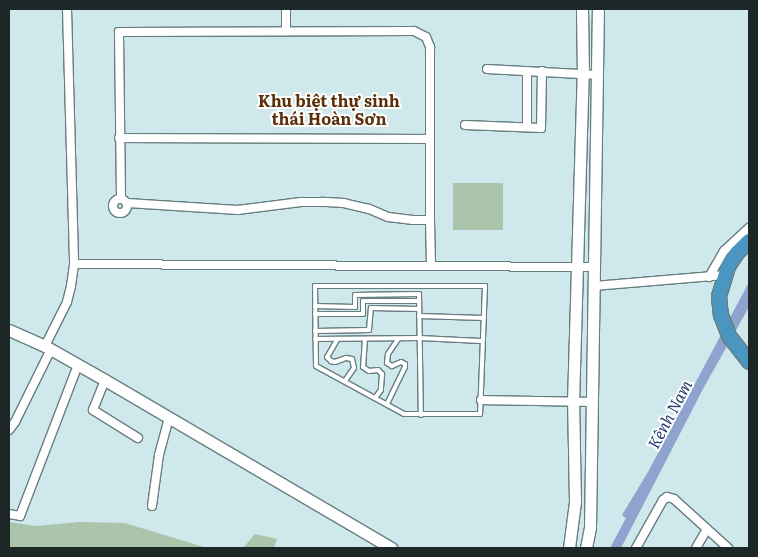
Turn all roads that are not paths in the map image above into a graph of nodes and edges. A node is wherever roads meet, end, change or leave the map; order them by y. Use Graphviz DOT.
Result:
graph roads {
  1 [pos="67,9"];
  2 [pos="286,9"];
  3 [pos="582,9"];
  4 [pos="598,9"];
  5 [pos="286,31"];
  6 [pos="487,69"];
  7 [pos="527,71"];
  8 [pos="542,72"];
  9 [pos="583,74"];
  10 [pos="598,75"];
  11 [pos="465,125"];
  12 [pos="527,126"];
  13 [pos="119,138"];
  14 [pos="430,139"];
  15 [pos="430,220"];
  16 [pos="749,228"];
  17 [pos="749,241"];
  18 [pos="74,264"];
  19 [pos="431,265"];
  20 [pos="594,267"];
  21 [pos="577,268"];
  22 [pos="725,275"];
  23 [pos="709,277"];
  24 [pos="594,286"];
  25 [pos="419,301"];
  26 [pos="315,306"];
  27 [pos="419,309"];
  28 [pos="315,314"];
  29 [pos="419,316"];
  30 [pos="484,318"];
  31 [pos="9,330"];
  32 [pos="315,331"];
  33 [pos="420,338"];
  34 [pos="365,339"];
  35 [pos="398,339"];
  36 [pos="315,340"];
  37 [pos="338,340"];
  38 [pos="481,341"];
  39 [pos="48,348"];
  40 [pos="749,362"];
  41 [pos="78,365"];
  42 [pos="105,380"];
  43 [pos="346,381"];
  44 [pos="375,398"];
  45 [pos="481,400"];
  46 [pos="573,402"];
  47 [pos="592,402"];
  48 [pos="387,404"];
  49 [pos="421,415"];
  50 [pos="169,418"];
  51 [pos="9,430"];
  52 [pos="138,438"];
  53 [pos="152,506"];
  54 [pos="9,514"];
  55 [pos="707,529"];
  56 [pos="391,548"];
  57 [pos="569,548"];
  58 [pos="586,548"];
  59 [pos="636,548"];
  60 [pos="696,548"];
  61 [pos="728,548"];
  1 -- 18 [label="street"];
  2 -- 5 [label="street"];
  3 -- 9 [label="main road"];
  4 -- 10 [label="main road"];
  5 -- 13 [label="street"];
  5 -- 14 [label="street"];
  6 -- 7 [label="street"];
  7 -- 8 [label="street"];
  7 -- 12 [label="street"];
  8 -- 9 [label="street"];
  8 -- 12 [label="street"];
  9 -- 10 [label="street"];
  9 -- 21 [label="main road"];
  10 -- 20 [label="main road"];
  11 -- 12 [label="street"];
  13 -- 14 [label="street"];
  13 -- 15 [label="street"];
  14 -- 15 [label="street"];
  15 -- 19 [label="street"];
  16 -- 23 [label="street"];
  17 -- 22 [label="highway"];
  18 -- 19 [label="street"];
  18 -- 39 [label="street"];
  19 -- 21 [label="street"];
  20 -- 21 [label="street"];
  20 -- 24 [label="main road"];
  21 -- 46 [label="main road"];
  22 -- 23 [label="street"];
  22 -- 40 [label="highway"];
  23 -- 24 [label="street"];
  24 -- 47 [label="main road"];
  25 -- 26 [label="lane"];
  25 -- 27 [label="lane"];
  25 -- 28 [label="lane"];
  26 -- 28 [label="lane"];
  26 -- 30 [label="lane"];
  27 -- 29 [label="lane"];
  27 -- 32 [label="lane"];
  28 -- 32 [label="lane"];
  29 -- 30 [label="lane"];
  29 -- 33 [label="lane"];
  30 -- 38 [label="lane"];
  31 -- 39 [label="main road"];
  32 -- 36 [label="lane"];
  33 -- 35 [label="lane"];
  33 -- 38 [label="lane"];
  33 -- 49 [label="lane"];
  34 -- 35 [label="lane"];
  34 -- 37 [label="lane"];
  34 -- 44 [label="lane"];
  35 -- 48 [label="lane"];
  36 -- 37 [label="lane"];
  36 -- 43 [label="lane"];
  37 -- 43 [label="lane"];
  38 -- 45 [label="lane"];
  39 -- 41 [label="main road"];
  39 -- 51 [label="street"];
  41 -- 42 [label="main road"];
  41 -- 54 [label="street"];
  42 -- 50 [label="main road"];
  42 -- 52 [label="street"];
  43 -- 44 [label="lane"];
  44 -- 48 [label="lane"];
  45 -- 46 [label="street"];
  45 -- 49 [label="lane"];
  46 -- 47 [label="street"];
  46 -- 57 [label="main road"];
  47 -- 58 [label="main road"];
  48 -- 49 [label="lane"];
  50 -- 53 [label="street"];
  50 -- 56 [label="main road"];
  55 -- 59 [label="street"];
  55 -- 60 [label="street"];
  55 -- 61 [label="street"];
}
